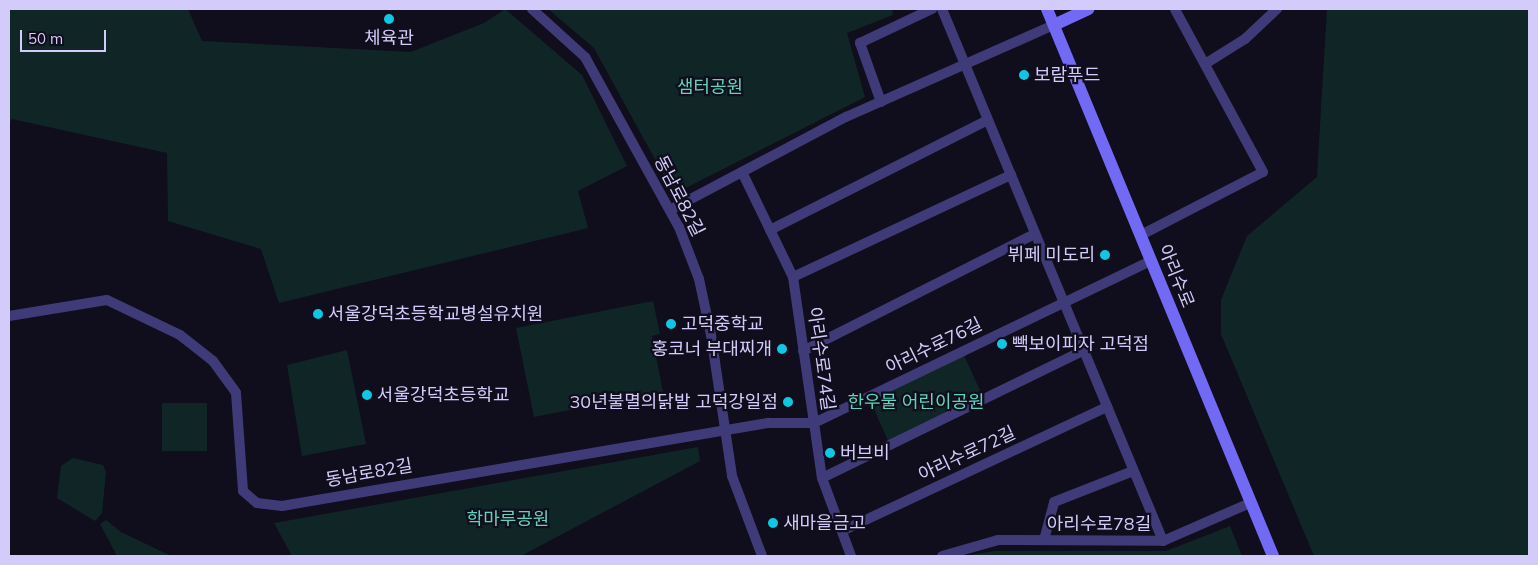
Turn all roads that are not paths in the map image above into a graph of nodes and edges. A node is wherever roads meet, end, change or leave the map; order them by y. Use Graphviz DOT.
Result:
graph roads {
  1 [pos="532,9"];
  2 [pos="932,9"];
  3 [pos="942,9"];
  4 [pos="1047,9"];
  5 [pos="1089,9"];
  6 [pos="1175,9"];
  7 [pos="1277,9"];
  8 [pos="1054,25"];
  9 [pos="965,64"];
  10 [pos="1205,64"];
  11 [pos="880,102"];
  12 [pos="988,120"];
  13 [pos="742,172"];
  14 [pos="1011,175"];
  15 [pos="670,210"];
  16 [pos="770,230"];
  17 [pos="1036,234"];
  18 [pos="1141,235"];
  19 [pos="1151,261"];
  20 [pos="793,277"];
  21 [pos="1065,302"];
  22 [pos="9,316"];
  23 [pos="1084,350"];
  24 [pos="803,351"];
  25 [pos="1107,407"];
  26 [pos="814,423"];
  27 [pos="724,431"];
  28 [pos="1133,470"];
  29 [pos="822,478"];
  30 [pos="1250,503"];
  31 [pos="842,531"];
  32 [pos="1044,540"];
  33 [pos="1163,541"];
  34 [pos="762,556"];
  35 [pos="851,556"];
  36 [pos="942,556"];
  37 [pos="1273,556"];
  1 -- 15 [label="street, 동남로82길"];
  2 -- 11 [label="street"];
  3 -- 9 [label="street"];
  4 -- 8 [label="main road, 아리수로"];
  5 -- 8 [label="main road"];
  6 -- 10 [label="street"];
  7 -- 10 [label="street"];
  8 -- 9 [label="street"];
  8 -- 18 [label="main road, 아리수로"];
  9 -- 11 [label="street"];
  9 -- 12 [label="street"];
  10 -- 18 [label="street"];
  11 -- 13 [label="street"];
  12 -- 14 [label="street"];
  12 -- 16 [label="street"];
  13 -- 15 [label="street"];
  13 -- 16 [label="street, 아리수로74길"];
  14 -- 17 [label="street"];
  14 -- 20 [label="street"];
  15 -- 27 [label="street, 동남로82길"];
  16 -- 20 [label="street, 아리수로74길"];
  17 -- 21 [label="street"];
  17 -- 24 [label="street"];
  18 -- 19 [label="main road, 아리수로"];
  19 -- 21 [label="street, 아리수로76길"];
  19 -- 30 [label="main road, 아리수로"];
  20 -- 24 [label="street, 아리수로74길"];
  21 -- 23 [label="street"];
  21 -- 26 [label="street, 아리수로76길"];
  22 -- 27 [label="street, 동남로82길"];
  23 -- 25 [label="street"];
  23 -- 29 [label="street"];
  24 -- 26 [label="street, 아리수로74길"];
  25 -- 28 [label="street"];
  25 -- 31 [label="street, 아리수로72길"];
  26 -- 27 [label="street, 아리수로76길"];
  26 -- 29 [label="street, 아리수로74길"];
  27 -- 34 [label="street, 동남로82길"];
  28 -- 32 [label="street"];
  28 -- 33 [label="street"];
  29 -- 31 [label="street, 아리수로74길"];
  30 -- 33 [label="street, 아리수로78길"];
  30 -- 37 [label="main road, 아리수로"];
  31 -- 35 [label="street, 아리수로74길"];
  32 -- 33 [label="street, 아리수로78길"];
  32 -- 36 [label="street, 아리수로78길"];
}
